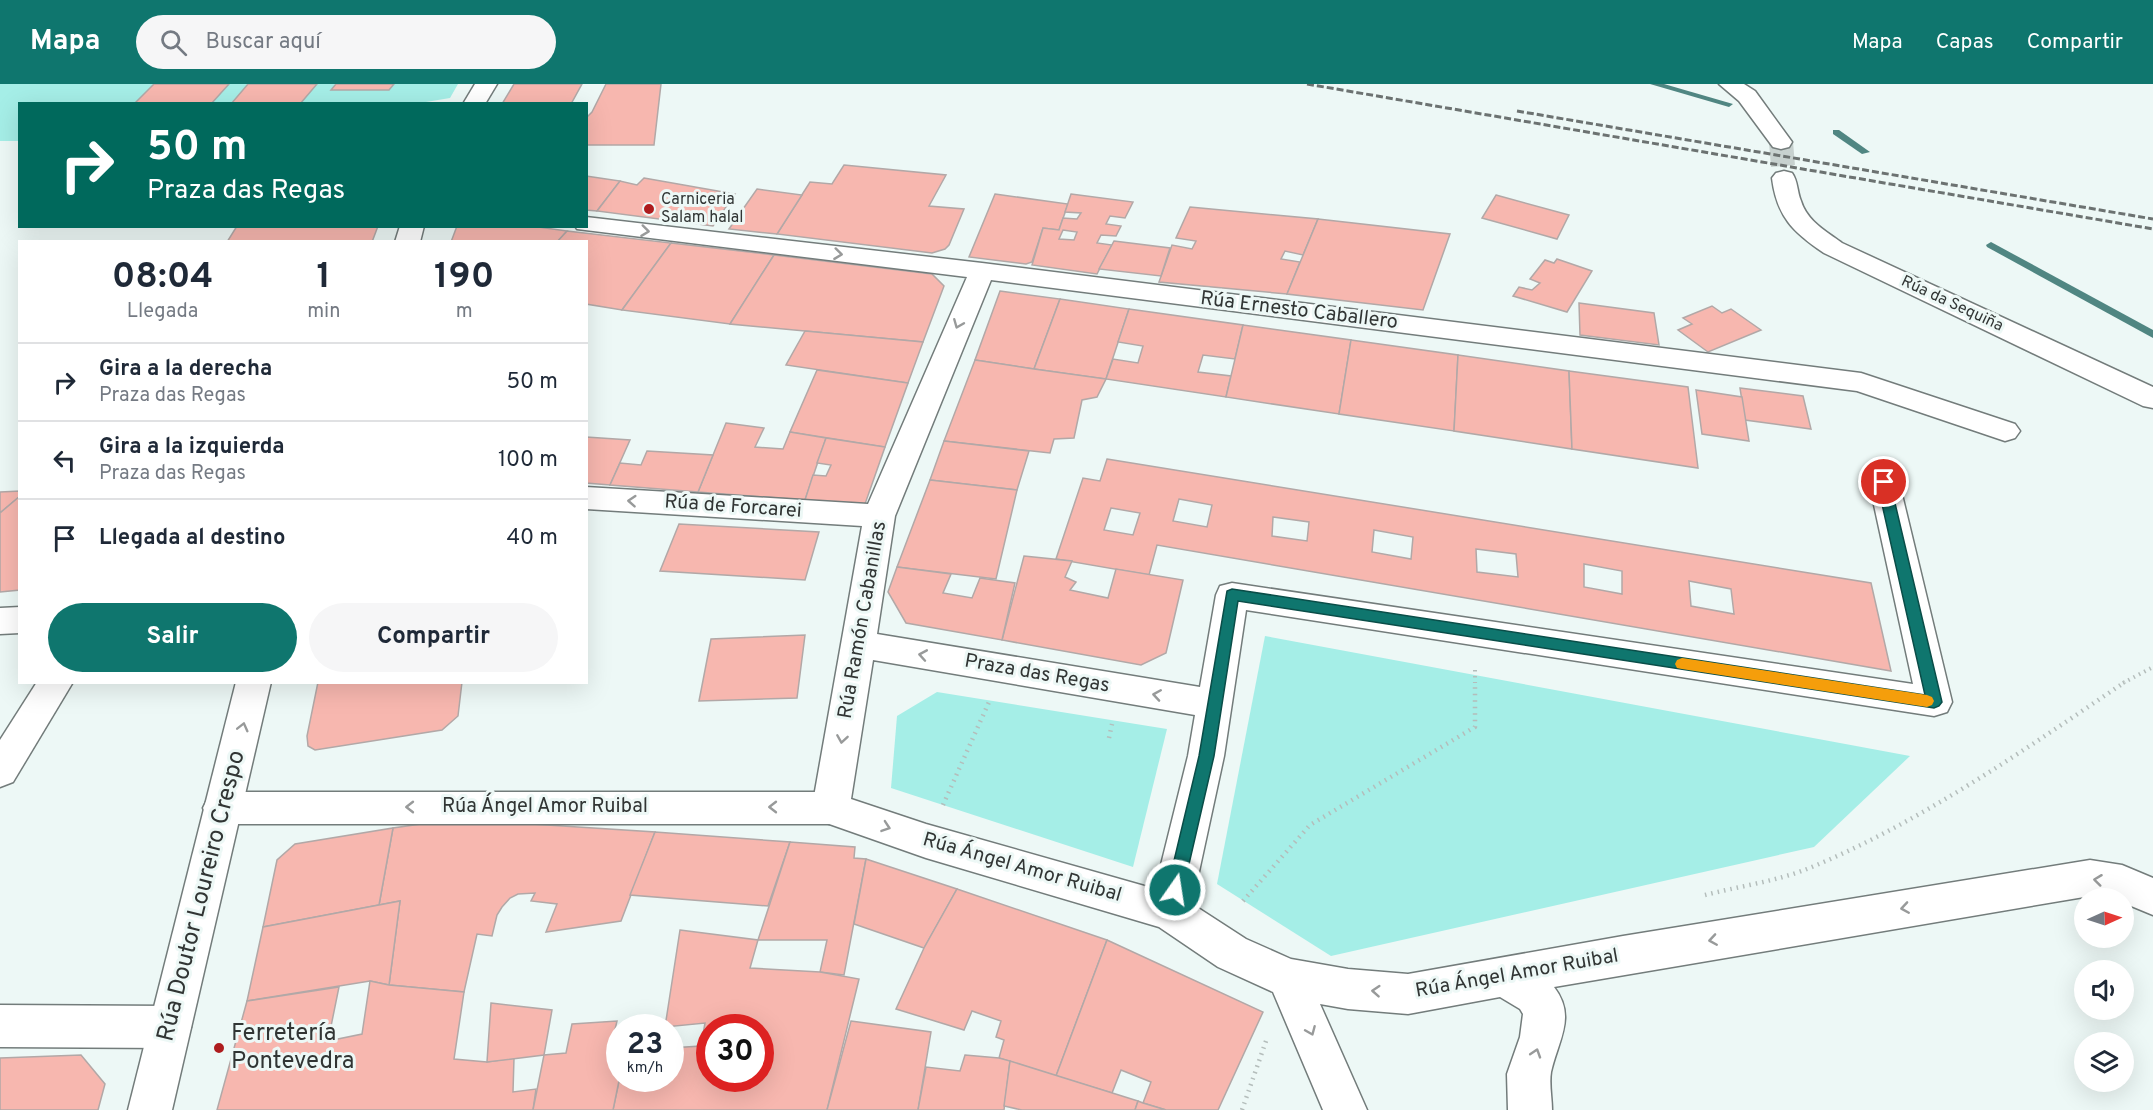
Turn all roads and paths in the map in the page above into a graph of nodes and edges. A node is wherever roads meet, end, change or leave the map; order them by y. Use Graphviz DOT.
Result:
graph roads {
  1 [pos="486,84"];
  2 [pos="1730,84"];
  3 [pos="475,102"];
  4 [pos="1781,142"];
  5 [pos="1784,178"];
  6 [pos="588,224"];
  7 [pos="982,271"];
  8 [pos="2153,399"];
  9 [pos="2005,431"];
  10 [pos="1884,482"];
  11 [pos="588,498"];
  12 [pos="879,516"];
  13 [pos="18,620"];
  14 [pos="0,621"];
  15 [pos="1475,632"];
  16 [pos="858,644"];
  17 [pos="2153,667"];
  18 [pos="1004,669"];
  19 [pos="55,684"];
  20 [pos="253,684"];
  21 [pos="1215,704"];
  22 [pos="0,771"];
  23 [pos="222,808"];
  24 [pos="831,808"];
  25 [pos="926,841"];
  26 [pos="1703,896"];
  27 [pos="2153,897"];
  28 [pos="1243,901"];
  29 [pos="1170,912"];
  30 [pos="1504,977"];
  31 [pos="1288,978"];
  32 [pos="0,1026"];
  33 [pos="170,1027"];
  34 [pos="150,1110"];
  35 [pos="1242,1110"];
  36 [pos="1345,1110"];
  37 [pos="1530,1110"];
  1 -- 3 [label="street"];
  2 -- 4 [label="street"];
  5 -- 8 [label="street, Rúa da Sequiña"];
  6 -- 7 [label="street, Rúa Ernesto Caballero, one-way"];
  7 -- 9 [label="street, Rúa Ernesto Caballero"];
  7 -- 12 [label="street, Rúa Ramón Cabanillas, one-way"];
  10 -- 15 [label="street"];
  12 -- 11 [label="street, Rúa de Forcarei, one-way"];
  12 -- 16 [label="street, Rúa Ramón Cabanillas"];
  13 -- 14 [label="street"];
  15 -- 21 [label="street"];
  15 -- 28 [label="path"];
  18 -- 16 [label="street, Praza das Regas, one-way"];
  16 -- 24 [label="street, Rúa Ramón Cabanillas, one-way"];
  17 -- 26 [label="path"];
  21 -- 18 [label="street, Praza das Regas, one-way"];
  18 -- 25 [label="path"];
  19 -- 22 [label="street"];
  23 -- 20 [label="street, Rúa Doutor Loureiro Crespo, one-way"];
  21 -- 29 [label="street"];
  24 -- 23 [label="street, Rúa Ángel Amor Ruibal, one-way"];
  23 -- 33 [label="street, Rúa Doutor Loureiro Crespo"];
  24 -- 25 [label="street, Rúa Ángel Amor Ruibal, one-way"];
  25 -- 29 [label="street, Rúa Ángel Amor Ruibal"];
  27 -- 30 [label="street, Rúa Ángel Amor Ruibal, one-way"];
  29 -- 31 [label="street, Rúa Ángel Amor Ruibal"];
  30 -- 31 [label="street, Rúa Ángel Amor Ruibal, one-way"];
  37 -- 30 [label="street, one-way"];
  31 -- 35 [label="path"];
  31 -- 36 [label="street, one-way"];
  32 -- 33 [label="street"];
  33 -- 34 [label="street, Rúa Doutor Loureiro Crespo"];
}
